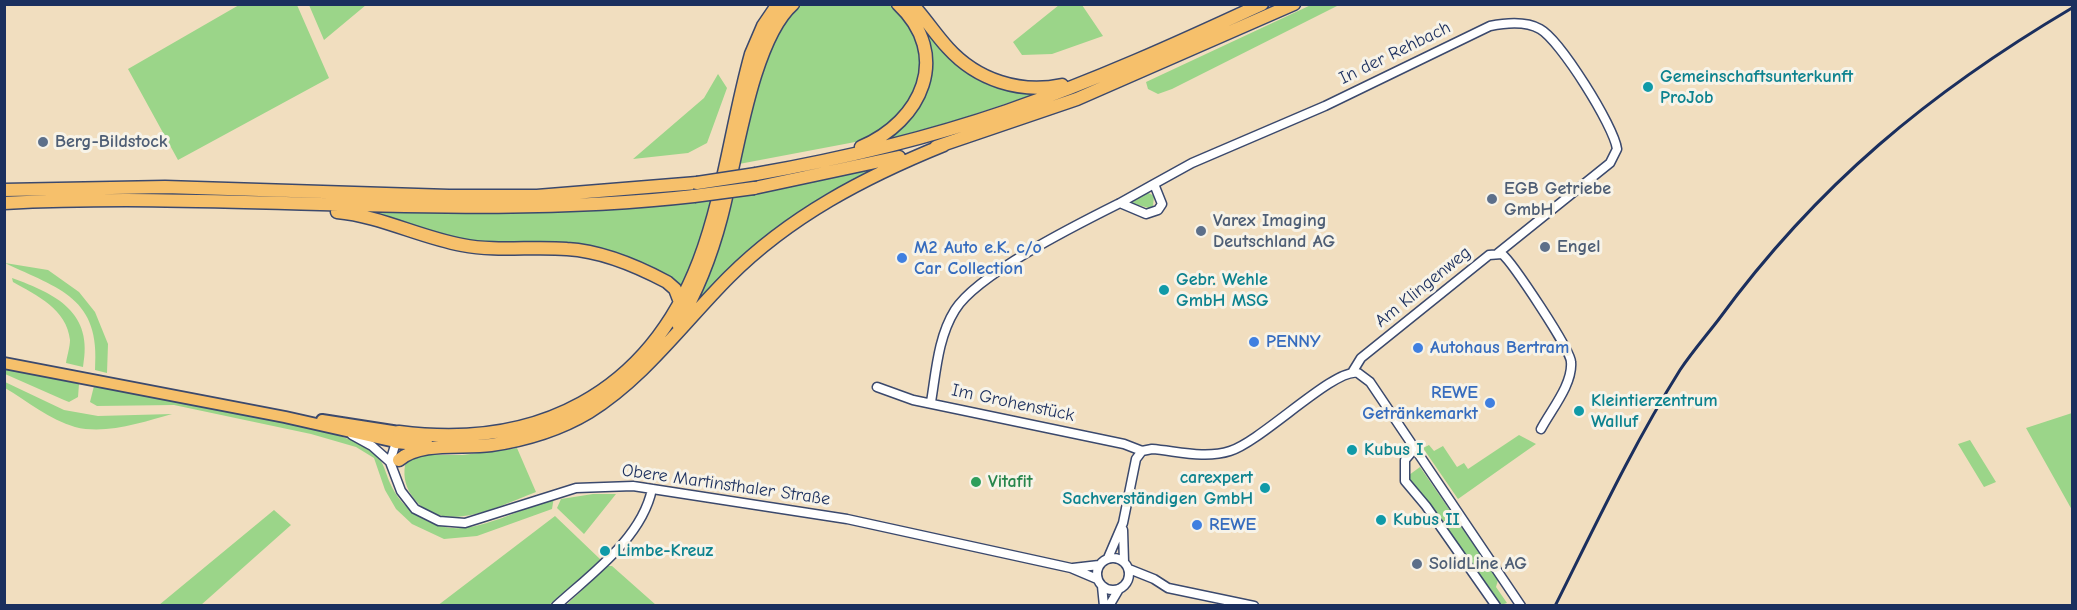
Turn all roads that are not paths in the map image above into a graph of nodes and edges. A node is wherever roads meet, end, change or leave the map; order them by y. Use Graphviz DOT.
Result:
graph roads {
  1 [pos="778,4"];
  2 [pos="793,4"];
  3 [pos="898,4"];
  4 [pos="912,4"];
  5 [pos="1262,4"];
  6 [pos="1294,4"];
  7 [pos="1115,69"];
  8 [pos="944,145"];
  9 [pos="821,162"];
  10 [pos="1154,184"];
  11 [pos="4,190"];
  12 [pos="4,203"];
  13 [pos="289,203"];
  14 [pos="1120,203"];
  15 [pos="1498,253"];
  16 [pos="680,302"];
  17 [pos="665,345"];
  18 [pos="4,363"];
  19 [pos="1353,371"];
  20 [pos="877,387"];
  21 [pos="931,402"];
  22 [pos="285,417"];
  23 [pos="1541,429"];
  24 [pos="346,432"];
  25 [pos="398,438"];
  26 [pos="467,447"];
  27 [pos="1415,448"];
  28 [pos="1142,451"];
  29 [pos="394,461"];
  30 [pos="652,489"];
  31 [pos="1123,523"];
  32 [pos="1108,558"];
  33 [pos="1099,565"];
  34 [pos="1126,566"];
  35 [pos="1071,568"];
  36 [pos="1100,583"];
  37 [pos="1119,589"];
  38 [pos="556,606"];
  39 [pos="1104,606"];
  40 [pos="1109,606"];
  41 [pos="1254,606"];
  42 [pos="1496,606"];
  43 [pos="1521,606"];
  1 -- 16 [label="highway"];
  2 -- 17 [label="highway"];
  3 -- 9 [label="highway"];
  4 -- 7 [label="highway"];
  5 -- 7 [label="highway"];
  6 -- 8 [label="highway"];
  7 -- 9 [label="highway"];
  8 -- 13 [label="highway, bridge"];
  8 -- 17 [label="highway"];
  9 -- 11 [label="highway, bridge"];
  10 -- 14 [label="street, In der Rehbach"];
  10 -- 14 [label="street"];
  10 -- 15 [label="street, In der Rehbach"];
  12 -- 13 [label="highway"];
  13 -- 16 [label="highway"];
  14 -- 21 [label="street, In der Rehbach"];
  15 -- 19 [label="street, Am Klingenweg"];
  15 -- 23 [label="street, Am Klingenweg"];
  16 -- 25 [label="highway"];
  17 -- 26 [label="highway"];
  18 -- 22 [label="main road"];
  19 -- 27 [label="street"];
  19 -- 28 [label="street"];
  20 -- 21 [label="street, Im Grohenstück"];
  21 -- 28 [label="street, Im Grohenstück"];
  22 -- 24 [label="main road"];
  22 -- 25 [label="main road"];
  24 -- 25 [label="main road"];
  24 -- 29 [label="street"];
  25 -- 26 [label="highway"];
  25 -- 29 [label="street, Obere Martinsthaler Straße"];
  26 -- 29 [label="highway"];
  27 -- 42 [label="street"];
  27 -- 43 [label="street"];
  28 -- 31 [label="street"];
  29 -- 30 [label="street, Obere Martinsthaler Straße"];
  30 -- 35 [label="street, Obere Martinsthaler Straße"];
  30 -- 38 [label="street"];
  31 -- 32 [label="street"];
  31 -- 34 [label="street"];
  32 -- 33 [label="street"];
  32 -- 34 [label="street"];
  33 -- 35 [label="street, Obere Martinsthaler Straße"];
  33 -- 36 [label="street"];
  34 -- 37 [label="street"];
  34 -- 41 [label="street"];
  35 -- 36 [label="street, Obere Martinsthaler Straße"];
  36 -- 37 [label="street"];
  36 -- 39 [label="street"];
  37 -- 40 [label="street"];
}
